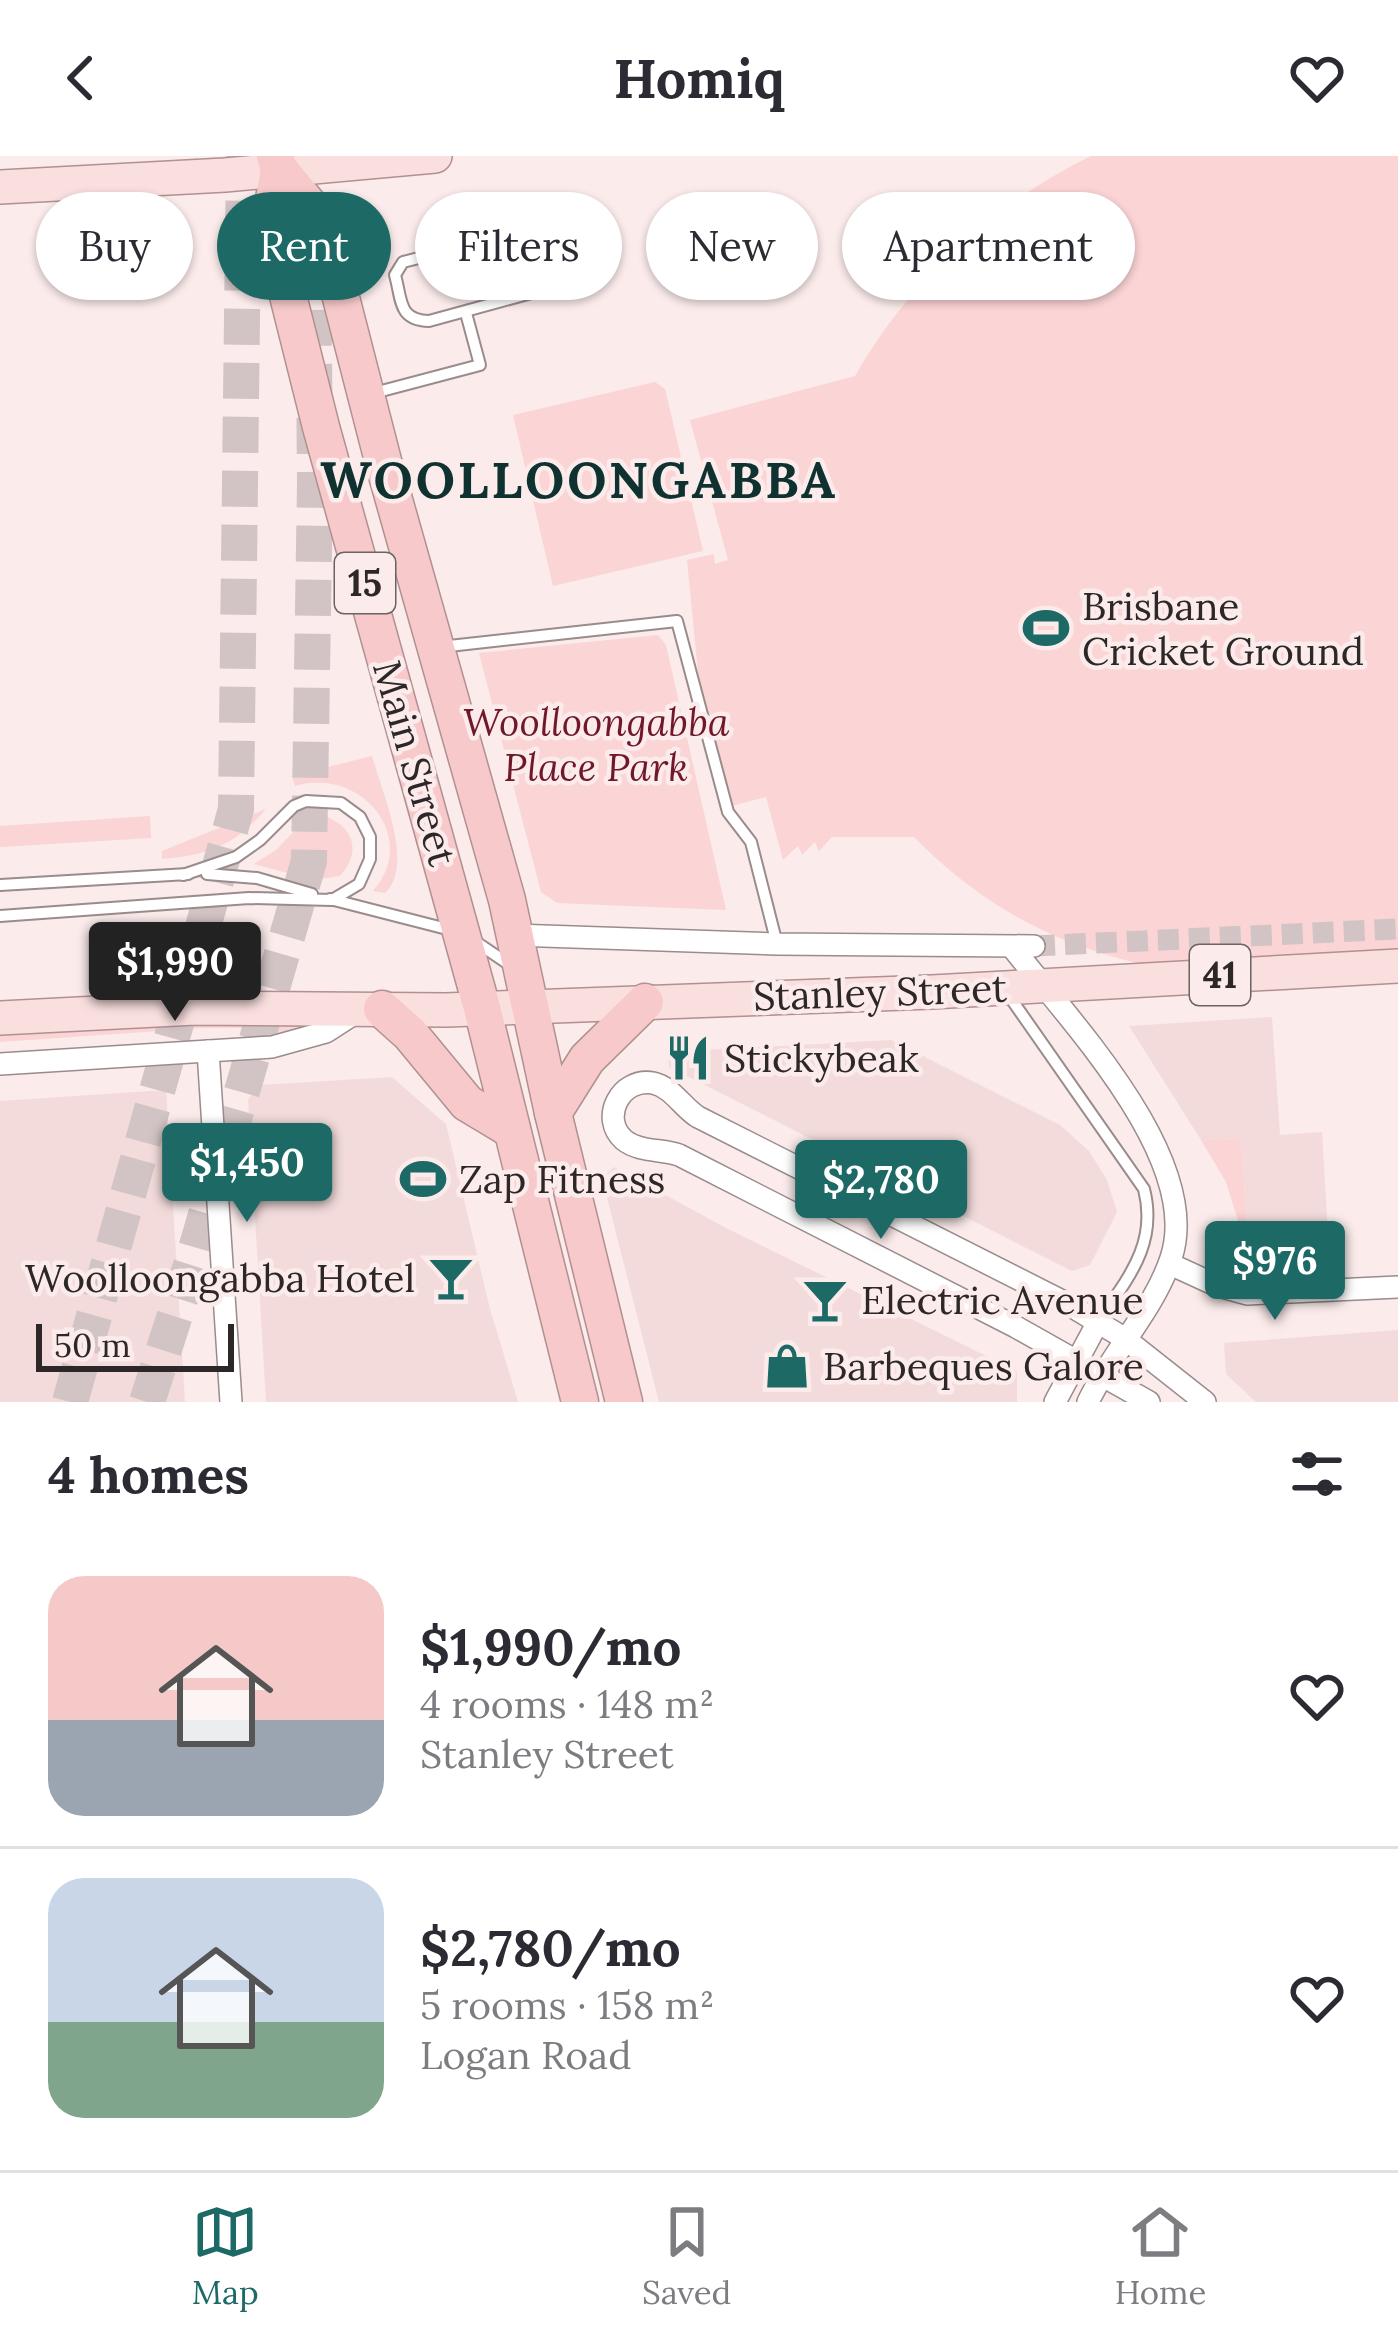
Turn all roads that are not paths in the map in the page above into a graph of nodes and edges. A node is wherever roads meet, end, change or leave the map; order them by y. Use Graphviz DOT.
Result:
graph roads {
  1 [pos="435,156"];
  2 [pos="277,163"];
  3 [pos="0,187"];
  4 [pos="466,313"];
  5 [pos="367,395"];
  6 [pos="438,648"];
  7 [pos="183,874"];
  8 [pos="0,885"];
  9 [pos="332,900"];
  10 [pos="0,916"];
  11 [pos="462,933"];
  12 [pos="514,934"];
  13 [pos="777,944"];
  14 [pos="1398,966"];
  15 [pos="1042,985"];
  16 [pos="1003,987"];
  17 [pos="526,990"];
  18 [pos="645,1002"];
  19 [pos="372,1008"];
  20 [pos="482,1008"];
  21 [pos="0,1018"];
  22 [pos="208,1052"];
  23 [pos="0,1064"];
  24 [pos="553,1113"];
  25 [pos="512,1130"];
  26 [pos="1169,1264"];
  27 [pos="1398,1287"];
  28 [pos="1098,1322"];
  29 [pos="1124,1338"];
  30 [pos="1075,1358"];
  31 [pos="1102,1372"];
  32 [pos="232,1402"];
  33 [pos="580,1402"];
  34 [pos="624,1402"];
  35 [pos="1055,1402"];
  36 [pos="1088,1402"];
  37 [pos="1149,1402"];
  38 [pos="1205,1402"];
  1 -- 2 [label="main road"];
  2 -- 3 [label="main road"];
  2 -- 5 [label="highway, Main Street / 15"];
  2 -- 11 [label="highway, Main Street / 15"];
  4 -- 4 [label="lane"];
  4 -- 5 [label="lane"];
  5 -- 6 [label="highway, Main Street / 15"];
  6 -- 12 [label="highway, Main Street / 15"];
  6 -- 13 [label="lane"];
  7 -- 8 [label="lane"];
  7 -- 9 [label="lane"];
  7 -- 9 [label="lane"];
  9 -- 10 [label="lane"];
  9 -- 11 [label="lane"];
  11 -- 12 [label="lane"];
  11 -- 17 [label="lane"];
  11 -- 20 [label="highway, Main Street / 15"];
  12 -- 13 [label="street, Stanley Street"];
  12 -- 17 [label="highway, Main Street / 15"];
  13 -- 15 [label="street, Stanley Street"];
  14 -- 15 [label="main road, Stanley Street / 41"];
  15 -- 16 [label="main road, Stanley Street / 41"];
  15 -- 26 [label="street"];
  16 -- 18 [label="main road, Stanley Street / 41"];
  16 -- 28 [label="lane"];
  17 -- 18 [label="main road, Stanley Street / 41"];
  17 -- 20 [label="main road, Stanley Street / 41"];
  17 -- 24 [label="highway, 15"];
  18 -- 24 [label="highway"];
  19 -- 20 [label="main road, Stanley Street / 41"];
  19 -- 21 [label="main road, Stanley Street / 41"];
  19 -- 22 [label="street, Stanley Street"];
  19 -- 25 [label="highway"];
  20 -- 25 [label="highway, 15"];
  22 -- 23 [label="street, Stanley Street"];
  22 -- 32 [label="street"];
  24 -- 34 [label="highway, 15"];
  25 -- 33 [label="highway, 15"];
  26 -- 27 [label="street"];
  26 -- 29 [label="street"];
  28 -- 29 [label="street"];
  28 -- 30 [label="street"];
  28 -- 30 [label="street"];
  29 -- 31 [label="street"];
  29 -- 38 [label="street"];
  30 -- 31 [label="street"];
  30 -- 35 [label="street"];
  31 -- 36 [label="street"];
  31 -- 37 [label="street"];
}
